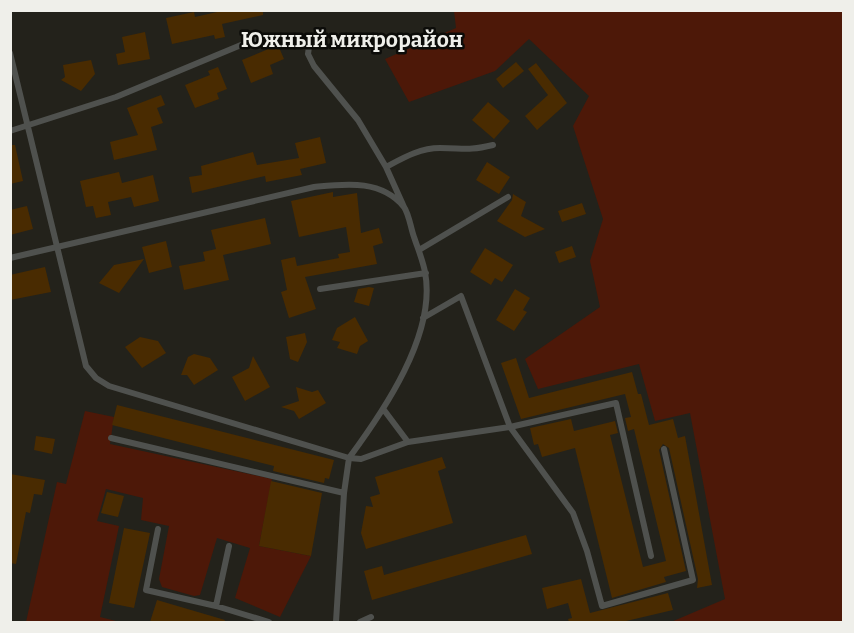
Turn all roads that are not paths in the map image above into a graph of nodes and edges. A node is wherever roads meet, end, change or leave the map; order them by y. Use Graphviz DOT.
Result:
graph roads {
  1 [pos="260,37"];
  2 [pos="310,39"];
  3 [pos="10,53"];
  4 [pos="28,127"];
  5 [pos="10,131"];
  6 [pos="493,145"];
  7 [pos="386,167"];
  8 [pos="508,197"];
  9 [pos="404,208"];
  10 [pos="57,247"];
  11 [pos="419,250"];
  12 [pos="10,258"];
  13 [pos="426,273"];
  14 [pos="320,289"];
  15 [pos="423,318"];
  16 [pos="384,410"];
  17 [pos="510,427"];
  18 [pos="111,438"];
  19 [pos="408,442"];
  20 [pos="664,449"];
  21 [pos="349,458"];
  22 [pos="344,492"];
  23 [pos="158,529"];
  24 [pos="229,546"];
  25 [pos="651,556"];
  26 [pos="216,606"];
  27 [pos="371,617"];
  28 [pos="270,622"];
  29 [pos="336,622"];
  30 [pos="360,622"];
  1 -- 4 [label="lane"];
  2 -- 7 [label="lane"];
  3 -- 4 [label="lane"];
  4 -- 5 [label="lane"];
  4 -- 10 [label="lane"];
  6 -- 7 [label="lane"];
  7 -- 9 [label="lane"];
  8 -- 11 [label="lane"];
  9 -- 10 [label="lane"];
  9 -- 11 [label="lane"];
  10 -- 12 [label="lane"];
  10 -- 21 [label="lane"];
  11 -- 13 [label="lane"];
  13 -- 14 [label="lane"];
  13 -- 15 [label="lane"];
  15 -- 16 [label="lane"];
  15 -- 17 [label="lane"];
  16 -- 19 [label="lane"];
  16 -- 21 [label="lane"];
  17 -- 19 [label="lane"];
  17 -- 20 [label="lane"];
  17 -- 25 [label="lane"];
  18 -- 22 [label="lane"];
  19 -- 21 [label="lane"];
  21 -- 22 [label="lane"];
  22 -- 29 [label="lane"];
  23 -- 26 [label="lane"];
  24 -- 26 [label="lane"];
  26 -- 28 [label="lane"];
  27 -- 30 [label="lane"];
}
